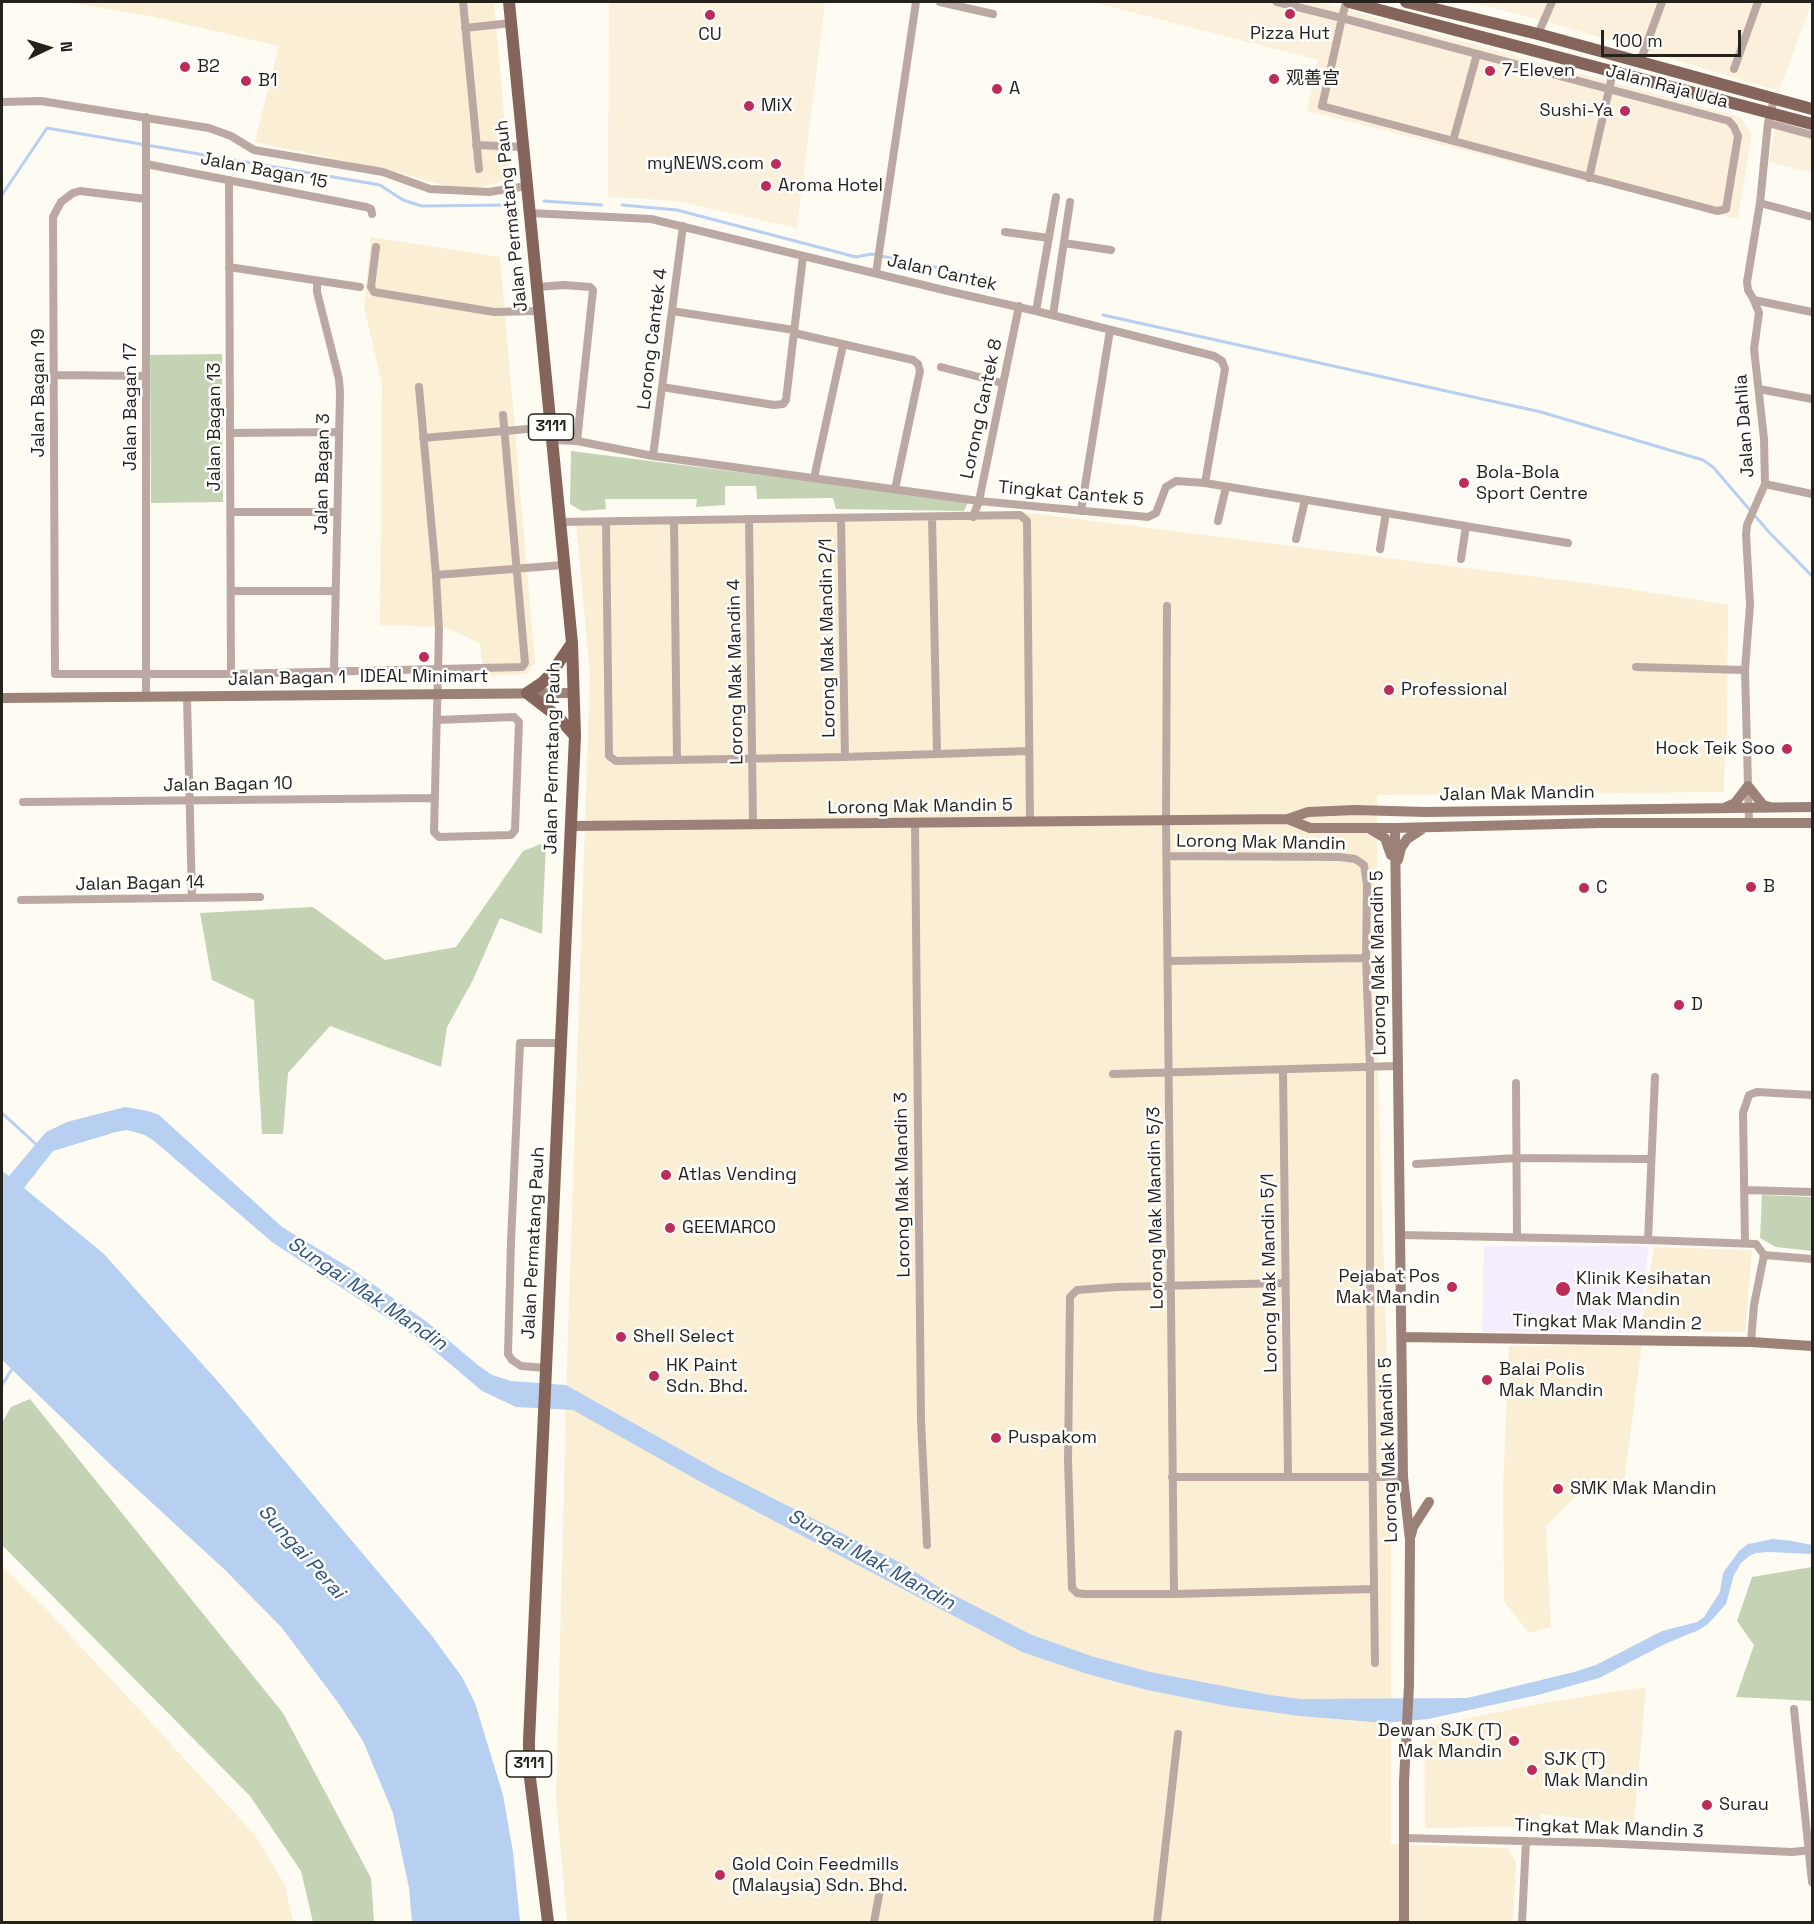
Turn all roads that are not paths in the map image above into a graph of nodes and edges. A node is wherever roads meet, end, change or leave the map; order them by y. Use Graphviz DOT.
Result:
graph roads {
  1 [pos="463,2"];
  2 [pos="509,2"];
  3 [pos="916,2"];
  4 [pos="940,2"];
  5 [pos="1277,2"];
  6 [pos="1347,2"];
  7 [pos="1406,2"];
  8 [pos="1552,2"];
  9 [pos="1662,2"];
  10 [pos="1758,2"];
  11 [pos="993,14"];
  12 [pos="1342,18"];
  13 [pos="511,23"];
  14 [pos="465,28"];
  15 [pos="1538,34"];
  16 [pos="1477,54"];
  17 [pos="1640,62"];
  18 [pos="1734,69"];
  19 [pos="1613,72"];
  20 [pos="1609,90"];
  21 [pos="1774,99"];
  22 [pos="2,102"];
  23 [pos="1812,109"];
  24 [pos="146,117"];
  25 [pos="1769,118"];
  26 [pos="1812,124"];
  27 [pos="1812,135"];
  28 [pos="1453,141"];
  29 [pos="476,145"];
  30 [pos="523,147"];
  31 [pos="146,164"];
  32 [pos="479,169"];
  33 [pos="1589,178"];
  34 [pos="229,180"];
  35 [pos="527,189"];
  36 [pos="1056,197"];
  37 [pos="146,199"];
  38 [pos="1070,202"];
  39 [pos="1760,203"];
  40 [pos="529,212"];
  41 [pos="372,214"];
  42 [pos="1812,217"];
  43 [pos="683,226"];
  44 [pos="1005,232"];
  45 [pos="1049,238"];
  46 [pos="1064,243"];
  47 [pos="376,247"];
  48 [pos="1111,250"];
  49 [pos="803,256"];
  50 [pos="230,267"];
  51 [pos="877,269"];
  52 [pos="316,281"];
  53 [pos="360,287"];
  54 [pos="537,287"];
  55 [pos="1754,300"];
  56 [pos="1019,306"];
  57 [pos="1036,310"];
  58 [pos="539,311"];
  59 [pos="672,312"];
  60 [pos="1812,312"];
  61 [pos="1053,315"];
  62 [pos="1110,330"];
  63 [pos="794,332"];
  64 [pos="843,345"];
  65 [pos="941,367"];
  66 [pos="54,375"];
  67 [pos="146,376"];
  68 [pos="1002,383"];
  69 [pos="419,387"];
  70 [pos="662,387"];
  71 [pos="1759,389"];
  72 [pos="1812,399"];
  73 [pos="503,415"];
  74 [pos="550,427"];
  75 [pos="504,431"];
  76 [pos="339,432"];
  77 [pos="230,433"];
  78 [pos="423,438"];
  79 [pos="552,441"];
  80 [pos="577,441"];
  81 [pos="653,456"];
  82 [pos="814,478"];
  83 [pos="1204,483"];
  84 [pos="1765,484"];
  85 [pos="1226,487"];
  86 [pos="896,489"];
  87 [pos="1812,494"];
  88 [pos="1305,500"];
  89 [pos="979,501"];
  90 [pos="1081,511"];
  91 [pos="231,512"];
  92 [pos="337,512"];
  93 [pos="1386,513"];
  94 [pos="932,517"];
  95 [pos="973,517"];
  96 [pos="841,518"];
  97 [pos="749,519"];
  98 [pos="674,521"];
  99 [pos="560,522"];
  100 [pos="606,522"];
  101 [pos="1218,522"];
  102 [pos="1466,526"];
  103 [pos="1296,539"];
  104 [pos="1568,543"];
  105 [pos="1380,549"];
  106 [pos="1461,559"];
  107 [pos="564,565"];
  108 [pos="518,568"];
  109 [pos="436,575"];
  110 [pos="231,591"];
  111 [pos="335,591"];
  112 [pos="1167,606"];
  113 [pos="572,643"];
  114 [pos="522,667"];
  115 [pos="1636,667"];
  116 [pos="440,669"];
  117 [pos="1745,669"];
  118 [pos="334,670"];
  119 [pos="55,674"];
  120 [pos="146,674"];
  121 [pos="231,674"];
  122 [pos="527,693"];
  123 [pos="574,693"];
  124 [pos="438,694"];
  125 [pos="146,697"];
  126 [pos="187,697"];
  127 [pos="2,699"];
  128 [pos="437,720"];
  129 [pos="575,736"];
  130 [pos="1029,751"];
  131 [pos="937,753"];
  132 [pos="845,757"];
  133 [pos="752,759"];
  134 [pos="677,760"];
  135 [pos="1748,786"];
  136 [pos="434,798"];
  137 [pos="190,800"];
  138 [pos="23,802"];
  139 [pos="1812,807"];
  140 [pos="1723,808"];
  141 [pos="1749,808"];
  142 [pos="1770,808"];
  143 [pos="1367,810"];
  144 [pos="1425,812"];
  145 [pos="1288,819"];
  146 [pos="1166,821"];
  147 [pos="1030,822"];
  148 [pos="1749,823"];
  149 [pos="1812,823"];
  150 [pos="915,824"];
  151 [pos="753,825"];
  152 [pos="572,826"];
  153 [pos="1428,826"];
  154 [pos="1368,828"];
  155 [pos="1395,828"];
  156 [pos="1167,856"];
  157 [pos="1395,876"];
  158 [pos="260,897"];
  159 [pos="192,898"];
  160 [pos="21,900"];
  161 [pos="1366,958"];
  162 [pos="1168,961"];
  163 [pos="561,1043"];
  164 [pos="1397,1066"];
  165 [pos="1370,1067"];
  166 [pos="1283,1070"];
  167 [pos="1170,1073"];
  168 [pos="1113,1074"];
  169 [pos="1655,1077"];
  170 [pos="1516,1083"];
  171 [pos="1812,1095"];
  172 [pos="1516,1158"];
  173 [pos="1652,1159"];
  174 [pos="1416,1164"];
  175 [pos="1744,1190"];
  176 [pos="1812,1192"];
  177 [pos="1400,1235"];
  178 [pos="1517,1237"];
  179 [pos="1648,1240"];
  180 [pos="1745,1243"];
  181 [pos="1764,1255"];
  182 [pos="1812,1259"];
  183 [pos="1286,1283"];
  184 [pos="1172,1286"];
  185 [pos="1402,1337"];
  186 [pos="1751,1342"];
  187 [pos="1812,1346"];
  188 [pos="546,1368"];
  189 [pos="1288,1476"];
  190 [pos="1172,1477"];
  191 [pos="1373,1477"];
  192 [pos="1403,1477"];
  193 [pos="1430,1502"];
  194 [pos="1410,1540"];
  195 [pos="927,1545"];
  196 [pos="1374,1589"];
  197 [pos="1174,1594"];
  198 [pos="1375,1663"];
  199 [pos="1794,1709"];
  200 [pos="1178,1734"];
  201 [pos="1405,1838"];
  202 [pos="1526,1841"];
  203 [pos="1811,1850"];
  204 [pos="1812,1882"];
  205 [pos="880,1890"];
  206 [pos="548,1923"];
  207 [pos="874,1923"];
  208 [pos="1156,1923"];
  209 [pos="1404,1923"];
  210 [pos="1522,1923"];
  1 -- 14 [label="street"];
  2 -- 13 [label="main road, Jalan Permatang Pauh / 3111"];
  3 -- 51 [label="street"];
  4 -- 11 [label="street"];
  5 -- 12 [label="street, Jalan Raja Uda"];
  6 -- 12 [label="street"];
  6 -- 19 [label="main road, Jalan Raja Uda"];
  7 -- 15 [label="main road, Jalan Raja Uda"];
  8 -- 15 [label="street"];
  9 -- 17 [label="street"];
  10 -- 18 [label="street"];
  12 -- 16 [label="street, Jalan Raja Uda"];
  12 -- 28 [label="street, Jalan Raja Uda"];
  13 -- 14 [label="street"];
  13 -- 30 [label="main road, Jalan Permatang Pauh / 3111"];
  14 -- 29 [label="street"];
  15 -- 17 [label="main road, Jalan Raja Uda"];
  16 -- 20 [label="street, Jalan Raja Uda"];
  16 -- 28 [label="street"];
  17 -- 21 [label="main road, Jalan Raja Uda"];
  19 -- 20 [label="street"];
  19 -- 25 [label="main road, Jalan Raja Uda"];
  20 -- 33 [label="street"];
  20 -- 33 [label="street, Jalan Raja Uda"];
  21 -- 23 [label="main road, Jalan Raja Uda"];
  21 -- 25 [label="street, Jalan Dahlia"];
  22 -- 24 [label="street"];
  24 -- 31 [label="street, Jalan Bagan 17"];
  24 -- 35 [label="street"];
  25 -- 26 [label="main road, Jalan Raja Uda"];
  25 -- 27 [label="street"];
  25 -- 39 [label="street, Jalan Dahlia"];
  28 -- 33 [label="street, Jalan Raja Uda"];
  29 -- 30 [label="street"];
  29 -- 32 [label="street"];
  30 -- 35 [label="main road, Jalan Permatang Pauh / 3111"];
  31 -- 34 [label="street, Jalan Bagan 15"];
  31 -- 37 [label="street, Jalan Bagan 17"];
  34 -- 41 [label="street, Jalan Bagan 15"];
  34 -- 50 [label="street, Jalan Bagan 13"];
  35 -- 40 [label="main road, Jalan Permatang Pauh / 3111"];
  36 -- 45 [label="street"];
  37 -- 66 [label="street, Jalan Bagan 19"];
  37 -- 67 [label="street, Jalan Bagan 17"];
  38 -- 46 [label="street"];
  39 -- 42 [label="street"];
  39 -- 55 [label="street, Jalan Dahlia"];
  40 -- 43 [label="street, Jalan Cantek"];
  40 -- 54 [label="main road, Jalan Permatang Pauh / 3111"];
  43 -- 49 [label="street, Jalan Cantek"];
  43 -- 59 [label="street, Lorong Cantek 4"];
  44 -- 45 [label="street"];
  45 -- 57 [label="street"];
  46 -- 48 [label="street"];
  46 -- 61 [label="street"];
  47 -- 58 [label="street"];
  49 -- 51 [label="street, Jalan Cantek"];
  49 -- 63 [label="street"];
  50 -- 52 [label="street"];
  50 -- 77 [label="street, Jalan Bagan 13"];
  51 -- 56 [label="street, Jalan Cantek"];
  52 -- 53 [label="street"];
  52 -- 76 [label="street, Jalan Bagan 3"];
  54 -- 58 [label="main road, Jalan Permatang Pauh / 3111"];
  54 -- 80 [label="street"];
  55 -- 60 [label="street"];
  55 -- 71 [label="street, Jalan Dahlia"];
  56 -- 57 [label="street, Jalan Cantek"];
  56 -- 68 [label="street, Lorong Cantek 8"];
  57 -- 61 [label="street, Jalan Cantek"];
  58 -- 74 [label="main road, Jalan Permatang Pauh / 3111"];
  59 -- 63 [label="street"];
  59 -- 70 [label="street, Lorong Cantek 4"];
  61 -- 62 [label="street, Jalan Cantek"];
  62 -- 83 [label="street, Jalan Cantek"];
  62 -- 90 [label="street"];
  63 -- 64 [label="street"];
  63 -- 70 [label="street"];
  64 -- 82 [label="street"];
  64 -- 86 [label="street"];
  65 -- 68 [label="street"];
  66 -- 67 [label="street"];
  66 -- 119 [label="street, Jalan Bagan 19"];
  67 -- 120 [label="street, Jalan Bagan 17"];
  68 -- 89 [label="street, Lorong Cantek 8"];
  69 -- 78 [label="street"];
  70 -- 81 [label="street, Lorong Cantek 4"];
  71 -- 72 [label="street"];
  71 -- 84 [label="street, Jalan Dahlia"];
  73 -- 75 [label="street, Jalan Permatang Pauh"];
  74 -- 75 [label="street"];
  74 -- 79 [label="main road, Jalan Permatang Pauh / 3111"];
  75 -- 78 [label="street"];
  75 -- 108 [label="street, Jalan Permatang Pauh"];
  76 -- 77 [label="street"];
  76 -- 92 [label="street, Jalan Bagan 3"];
  77 -- 91 [label="street, Jalan Bagan 13"];
  78 -- 109 [label="street"];
  79 -- 80 [label="street, Tingkat Cantek 5"];
  79 -- 99 [label="main road, Jalan Permatang Pauh / 3111"];
  80 -- 81 [label="street, Tingkat Cantek 5"];
  81 -- 82 [label="street, Tingkat Cantek 5"];
  82 -- 86 [label="street, Tingkat Cantek 5"];
  83 -- 85 [label="street, Tingkat Cantek 5"];
  83 -- 90 [label="street, Tingkat Cantek 5"];
  84 -- 87 [label="street"];
  84 -- 117 [label="street, Jalan Dahlia"];
  85 -- 88 [label="street, Tingkat Cantek 5"];
  85 -- 101 [label="street"];
  86 -- 89 [label="street, Tingkat Cantek 5"];
  88 -- 93 [label="street, Tingkat Cantek 5"];
  88 -- 103 [label="street"];
  89 -- 90 [label="street, Tingkat Cantek 5"];
  89 -- 95 [label="street, Lorong Cantek 8"];
  91 -- 92 [label="street"];
  91 -- 110 [label="street, Jalan Bagan 13"];
  92 -- 111 [label="street, Jalan Bagan 3"];
  93 -- 102 [label="street, Tingkat Cantek 5"];
  93 -- 105 [label="street"];
  94 -- 95 [label="street"];
  94 -- 96 [label="street"];
  94 -- 131 [label="street"];
  95 -- 130 [label="street"];
  96 -- 97 [label="street"];
  96 -- 132 [label="street, Lorong Mak Mandin 2/1"];
  97 -- 98 [label="street"];
  97 -- 133 [label="street, Lorong Mak Mandin 4"];
  98 -- 100 [label="street"];
  98 -- 134 [label="street"];
  99 -- 100 [label="street"];
  99 -- 107 [label="main road, Jalan Permatang Pauh / 3111"];
  100 -- 134 [label="street"];
  102 -- 104 [label="street, Tingkat Cantek 5"];
  102 -- 106 [label="street"];
  107 -- 108 [label="street"];
  107 -- 113 [label="main road, Jalan Permatang Pauh / 3111"];
  108 -- 109 [label="street"];
  108 -- 114 [label="street, Jalan Permatang Pauh"];
  109 -- 116 [label="street"];
  110 -- 111 [label="street"];
  110 -- 121 [label="street, Jalan Bagan 13"];
  111 -- 118 [label="street, Jalan Bagan 3"];
  112 -- 146 [label="street"];
  113 -- 122 [label="main road"];
  113 -- 123 [label="main road, Jalan Permatang Pauh / 3111"];
  114 -- 116 [label="street, Jalan Bagan 1"];
  115 -- 117 [label="street"];
  116 -- 118 [label="street, Jalan Bagan 1"];
  116 -- 124 [label="street"];
  117 -- 135 [label="street, Jalan Dahlia"];
  118 -- 121 [label="street, Jalan Bagan 1"];
  119 -- 120 [label="street, Jalan Bagan 1"];
  120 -- 121 [label="street, Jalan Bagan 1"];
  120 -- 125 [label="street, Jalan Bagan 17"];
  122 -- 123 [label="street, Jalan Bagan 1"];
  122 -- 124 [label="street, Jalan Bagan 1"];
  122 -- 129 [label="main road"];
  123 -- 129 [label="main road, Jalan Permatang Pauh / 3111"];
  124 -- 126 [label="street, Jalan Bagan 1"];
  124 -- 128 [label="street"];
  125 -- 126 [label="street, Jalan Bagan 1"];
  125 -- 127 [label="street, Jalan Bagan 1"];
  126 -- 137 [label="street"];
  128 -- 136 [label="street"];
  128 -- 136 [label="street"];
  129 -- 152 [label="main road, Jalan Permatang Pauh / 3111"];
  130 -- 131 [label="street"];
  130 -- 147 [label="street"];
  131 -- 132 [label="street"];
  132 -- 133 [label="street"];
  133 -- 134 [label="street"];
  133 -- 151 [label="street, Lorong Mak Mandin 4"];
  135 -- 140 [label="street"];
  135 -- 141 [label="street, Jalan Dahlia"];
  135 -- 142 [label="street"];
  136 -- 137 [label="street, Jalan Bagan 10"];
  137 -- 138 [label="street, Jalan Bagan 10"];
  137 -- 159 [label="street"];
  139 -- 142 [label="street, Jalan Mak Mandin"];
  140 -- 141 [label="street, Jalan Mak Mandin"];
  140 -- 144 [label="street, Jalan Mak Mandin"];
  141 -- 142 [label="street, Jalan Mak Mandin"];
  141 -- 148 [label="street, Jalan Dahlia"];
  143 -- 144 [label="street, Jalan Mak Mandin"];
  143 -- 145 [label="street, Jalan Mak Mandin"];
  143 -- 155 [label="street"];
  144 -- 155 [label="street"];
  145 -- 146 [label="street, Lorong Mak Mandin 5"];
  145 -- 154 [label="street, Lorong Mak Mandin 5"];
  146 -- 147 [label="street, Lorong Mak Mandin 5"];
  146 -- 156 [label="street, Lorong Mak Mandin 5/3"];
  147 -- 150 [label="street, Lorong Mak Mandin 5"];
  148 -- 149 [label="street, Jalan Mak Mandin"];
  148 -- 153 [label="street, Jalan Mak Mandin"];
  150 -- 151 [label="street, Lorong Mak Mandin 5"];
  150 -- 195 [label="street, Lorong Mak Mandin 3"];
  151 -- 152 [label="street, Lorong Mak Mandin 5"];
  152 -- 163 [label="main road, Jalan Permatang Pauh / 3111"];
  153 -- 155 [label="street, Jalan Mak Mandin"];
  153 -- 157 [label="street"];
  154 -- 155 [label="street, Lorong Mak Mandin 5"];
  154 -- 157 [label="street"];
  155 -- 157 [label="street, Lorong Mak Mandin 5"];
  156 -- 161 [label="street, Lorong Mak Mandin"];
  156 -- 162 [label="street, Lorong Mak Mandin 5/3"];
  157 -- 164 [label="street, Lorong Mak Mandin 5"];
  158 -- 159 [label="street, Jalan Bagan 14"];
  159 -- 160 [label="street, Jalan Bagan 14"];
  161 -- 162 [label="street"];
  161 -- 165 [label="street"];
  162 -- 167 [label="street, Lorong Mak Mandin 5/3"];
  163 -- 188 [label="main road, Jalan Permatang Pauh / 3111"];
  163 -- 188 [label="street"];
  164 -- 165 [label="street"];
  164 -- 177 [label="street, Lorong Mak Mandin 5"];
  165 -- 166 [label="street"];
  165 -- 191 [label="street"];
  166 -- 167 [label="street"];
  166 -- 183 [label="street, Lorong Mak Mandin 5/1"];
  167 -- 168 [label="street"];
  167 -- 184 [label="street, Lorong Mak Mandin 5/3"];
  169 -- 173 [label="street"];
  170 -- 172 [label="street"];
  171 -- 175 [label="street"];
  172 -- 173 [label="street"];
  172 -- 174 [label="street"];
  172 -- 178 [label="street"];
  173 -- 179 [label="street"];
  175 -- 176 [label="street"];
  175 -- 180 [label="street"];
  177 -- 178 [label="street"];
  177 -- 185 [label="street, Lorong Mak Mandin 5"];
  178 -- 179 [label="street"];
  179 -- 180 [label="street"];
  180 -- 181 [label="street"];
  181 -- 182 [label="street"];
  181 -- 186 [label="street"];
  183 -- 184 [label="street"];
  183 -- 189 [label="street, Lorong Mak Mandin 5/1"];
  184 -- 190 [label="street, Lorong Mak Mandin 5/3"];
  184 -- 197 [label="street"];
  185 -- 186 [label="street, Tingkat Mak Mandin 2"];
  185 -- 192 [label="street, Lorong Mak Mandin 5"];
  186 -- 187 [label="street, Tingkat Mak Mandin 2"];
  188 -- 206 [label="main road, Jalan Permatang Pauh / 3111"];
  189 -- 190 [label="street"];
  189 -- 191 [label="street"];
  190 -- 197 [label="street, Lorong Mak Mandin 5/3"];
  191 -- 192 [label="street"];
  191 -- 196 [label="street"];
  192 -- 194 [label="street, Lorong Mak Mandin 5"];
  193 -- 194 [label="street"];
  194 -- 201 [label="street, Lorong Mak Mandin 5"];
  196 -- 197 [label="street"];
  196 -- 198 [label="street"];
  199 -- 203 [label="street"];
  200 -- 208 [label="street"];
  201 -- 202 [label="street, Tingkat Mak Mandin 3"];
  201 -- 209 [label="street, Lorong Mak Mandin 5"];
  202 -- 203 [label="street, Tingkat Mak Mandin 3"];
  202 -- 210 [label="street"];
  203 -- 204 [label="street"];
  205 -- 207 [label="street"];
}
